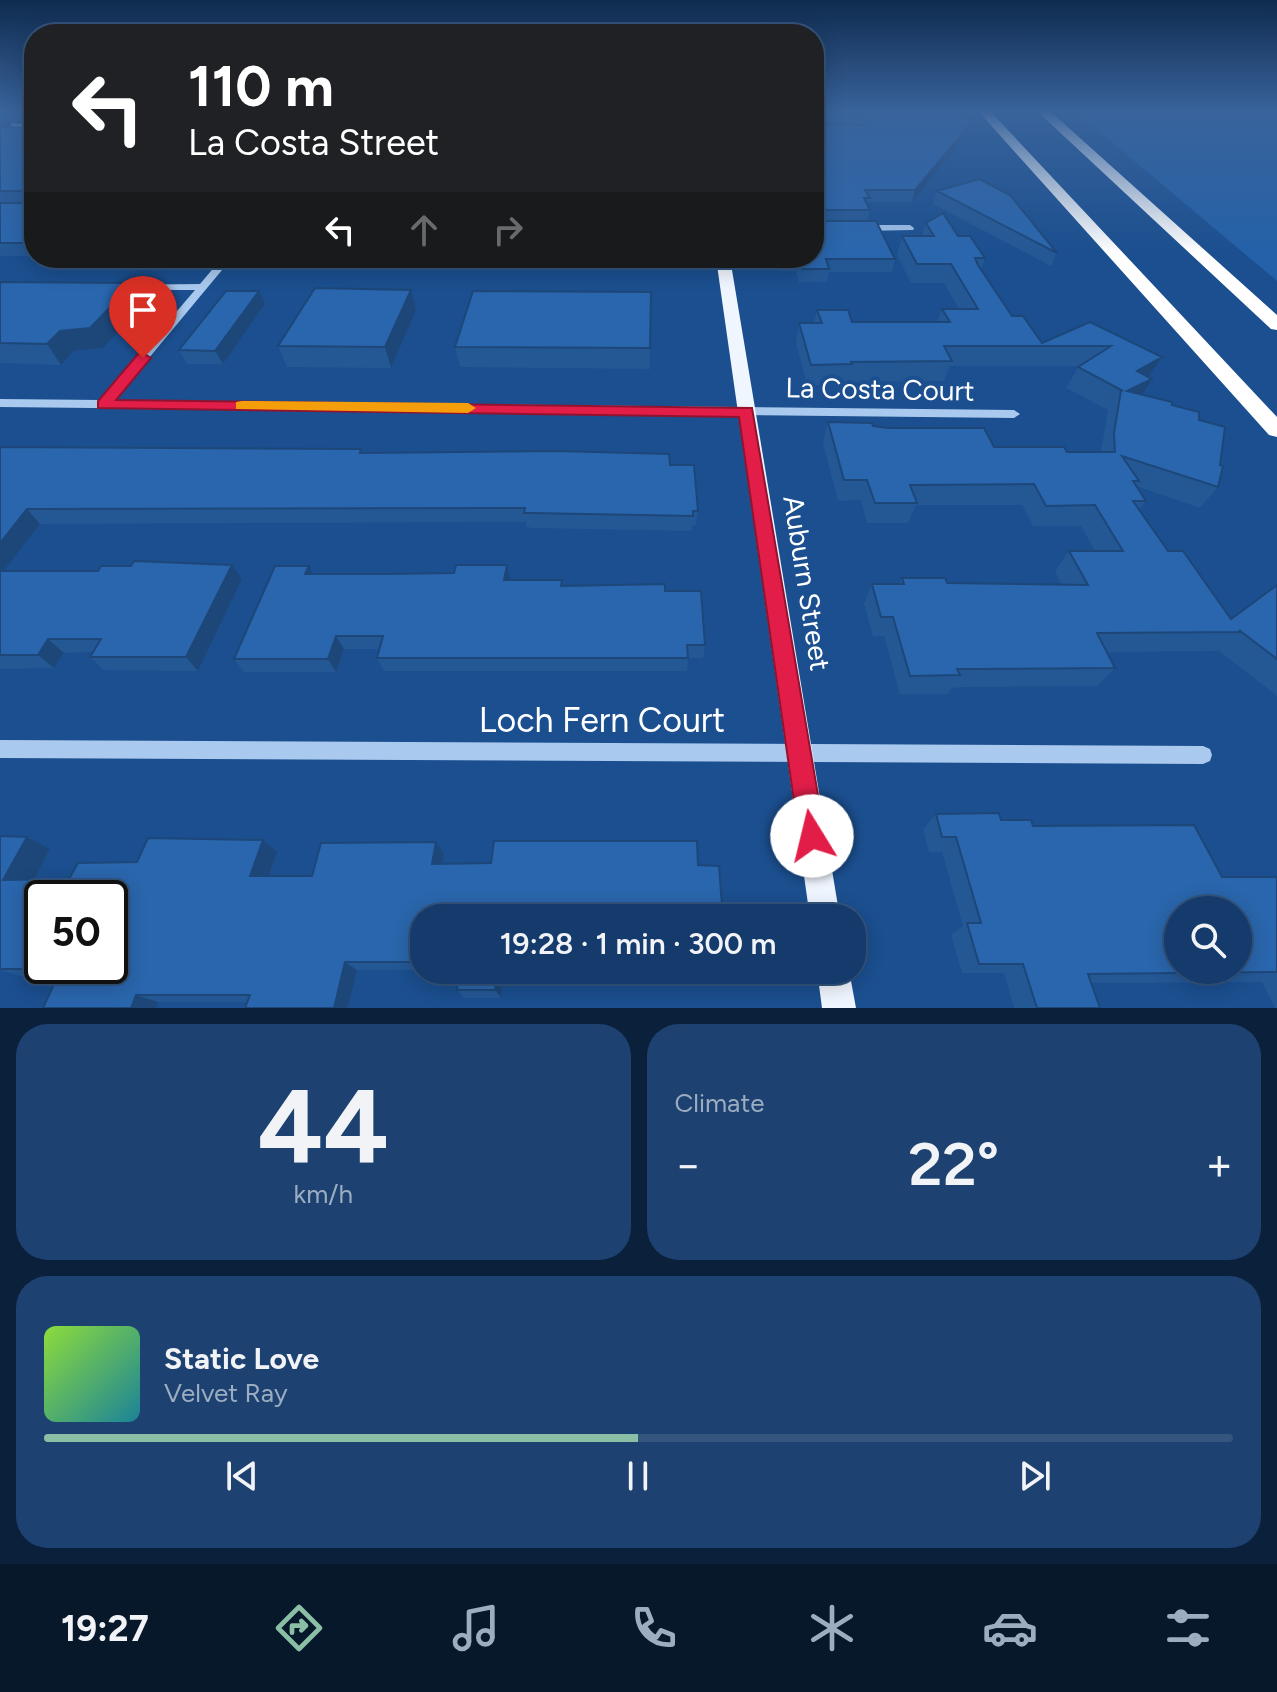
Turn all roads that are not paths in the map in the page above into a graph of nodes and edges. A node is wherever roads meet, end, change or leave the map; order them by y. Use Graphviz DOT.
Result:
graph roads {
  1 [pos="1028,159"];
  2 [pos="1095,159"];
  3 [pos="846,228"];
  4 [pos="910,228"];
  5 [pos="219,268"];
  6 [pos="724,268"];
  7 [pos="109,287"];
  8 [pos="203,287"];
  9 [pos="1277,325"];
  10 [pos="0,403"];
  11 [pos="104,404"];
  12 [pos="746,412"];
  13 [pos="1014,414"];
  14 [pos="1277,430"];
  15 [pos="0,749"];
  16 [pos="799,753"];
  17 [pos="1203,755"];
  18 [pos="823,904"];
  19 [pos="835,984"];
  20 [pos="839,1008"];
  1 -- 14 [label="highway"];
  2 -- 9 [label="highway"];
  3 -- 4 [label="street"];
  5 -- 8 [label="street"];
  6 -- 12 [label="main road, Auburn Street"];
  7 -- 8 [label="street"];
  8 -- 11 [label="street"];
  10 -- 11 [label="street, La Costa Court"];
  11 -- 12 [label="street, La Costa Court"];
  12 -- 13 [label="street, La Costa Court"];
  12 -- 16 [label="main road, Auburn Street"];
  15 -- 16 [label="street, Loch Fern Court"];
  16 -- 17 [label="street, Loch Fern Court"];
  16 -- 18 [label="main road, Auburn Street"];
  19 -- 20 [label="main road"];
}
